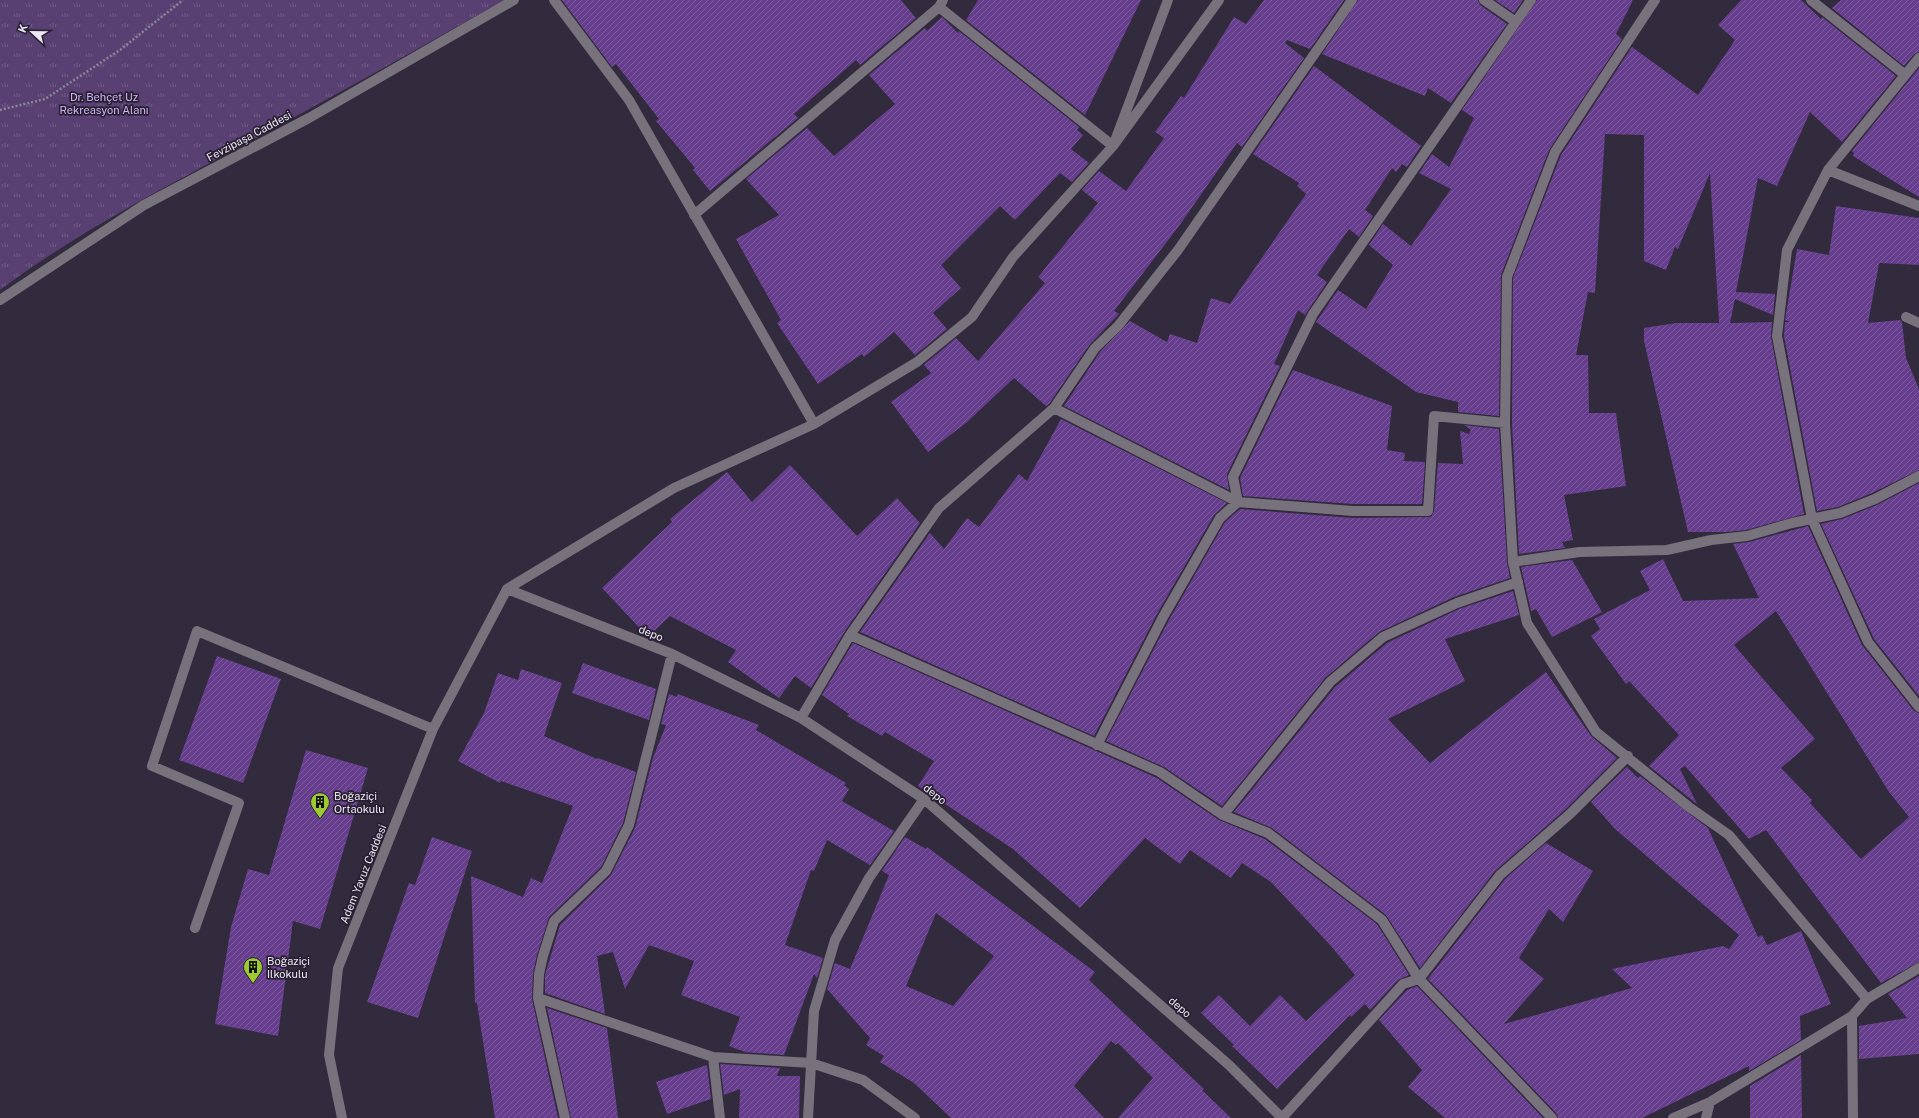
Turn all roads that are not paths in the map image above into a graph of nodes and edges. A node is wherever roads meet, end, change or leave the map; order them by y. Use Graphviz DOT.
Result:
graph roads {
  1 [pos="514,0"];
  2 [pos="554,0"];
  3 [pos="1168,0"];
  4 [pos="1219,0"];
  5 [pos="1352,0"];
  6 [pos="1484,0"];
  7 [pos="1531,0"];
  8 [pos="1655,0"];
  9 [pos="1811,0"];
  10 [pos="941,3"];
  11 [pos="1516,22"];
  12 [pos="1919,58"];
  13 [pos="1904,74"];
  14 [pos="1113,146"];
  15 [pos="1828,170"];
  16 [pos="1919,206"];
  17 [pos="694,215"];
  18 [pos="0,300"];
  19 [pos="1906,317"];
  20 [pos="1919,323"];
  21 [pos="1054,408"];
  22 [pos="1505,423"];
  23 [pos="814,424"];
  24 [pos="1919,476"];
  25 [pos="1238,502"];
  26 [pos="1812,519"];
  27 [pos="1513,562"];
  28 [pos="1518,582"];
  29 [pos="508,589"];
  30 [pos="850,635"];
  31 [pos="672,654"];
  32 [pos="1919,708"];
  33 [pos="801,718"];
  34 [pos="433,729"];
  35 [pos="1097,745"];
  36 [pos="1628,756"];
  37 [pos="924,799"];
  38 [pos="1223,815"];
  39 [pos="195,928"];
  40 [pos="1919,968"];
  41 [pos="1419,978"];
  42 [pos="538,998"];
  43 [pos="1867,999"];
  44 [pos="1852,1016"];
  45 [pos="712,1057"];
  46 [pos="811,1063"];
  47 [pos="1710,1102"];
  48 [pos="342,1118"];
  49 [pos="565,1118"];
  50 [pos="720,1118"];
  51 [pos="808,1118"];
  52 [pos="915,1118"];
  53 [pos="1282,1118"];
  54 [pos="1552,1118"];
  55 [pos="1673,1118"];
  56 [pos="1706,1118"];
  57 [pos="1853,1118"];
  1 -- 18 [label="street, Fevzipaşa Caddesi"];
  2 -- 17 [label="street"];
  3 -- 14 [label="street"];
  4 -- 14 [label="street"];
  5 -- 21 [label="street"];
  6 -- 11 [label="street"];
  7 -- 11 [label="street"];
  8 -- 22 [label="street"];
  9 -- 13 [label="street"];
  10 -- 14 [label="street"];
  10 -- 17 [label="street"];
  11 -- 25 [label="street"];
  12 -- 13 [label="street"];
  13 -- 15 [label="street"];
  14 -- 23 [label="street"];
  15 -- 16 [label="street"];
  15 -- 26 [label="street"];
  17 -- 23 [label="street"];
  19 -- 20 [label="street"];
  21 -- 25 [label="street"];
  21 -- 30 [label="street"];
  22 -- 25 [label="street"];
  22 -- 27 [label="street"];
  23 -- 29 [label="street"];
  24 -- 26 [label="street"];
  25 -- 35 [label="street"];
  26 -- 27 [label="street"];
  26 -- 32 [label="street"];
  27 -- 28 [label="street"];
  28 -- 36 [label="street"];
  28 -- 38 [label="street"];
  29 -- 31 [label="street, depo"];
  29 -- 34 [label="street, Adem Yavuz Caddesi"];
  30 -- 33 [label="street"];
  30 -- 35 [label="street"];
  31 -- 33 [label="street, depo"];
  31 -- 42 [label="street"];
  33 -- 37 [label="street, depo"];
  34 -- 39 [label="street"];
  34 -- 48 [label="street, Adem Yavuz Caddesi"];
  35 -- 38 [label="street"];
  36 -- 41 [label="street"];
  36 -- 43 [label="street"];
  37 -- 46 [label="street"];
  37 -- 53 [label="street, depo"];
  38 -- 41 [label="street"];
  40 -- 43 [label="street"];
  41 -- 53 [label="street"];
  41 -- 54 [label="street"];
  42 -- 45 [label="street"];
  42 -- 49 [label="street"];
  43 -- 44 [label="street"];
  44 -- 47 [label="street"];
  44 -- 57 [label="street"];
  45 -- 46 [label="street"];
  45 -- 50 [label="street"];
  46 -- 51 [label="street"];
  46 -- 52 [label="street"];
  47 -- 55 [label="street"];
  47 -- 56 [label="street"];
}
